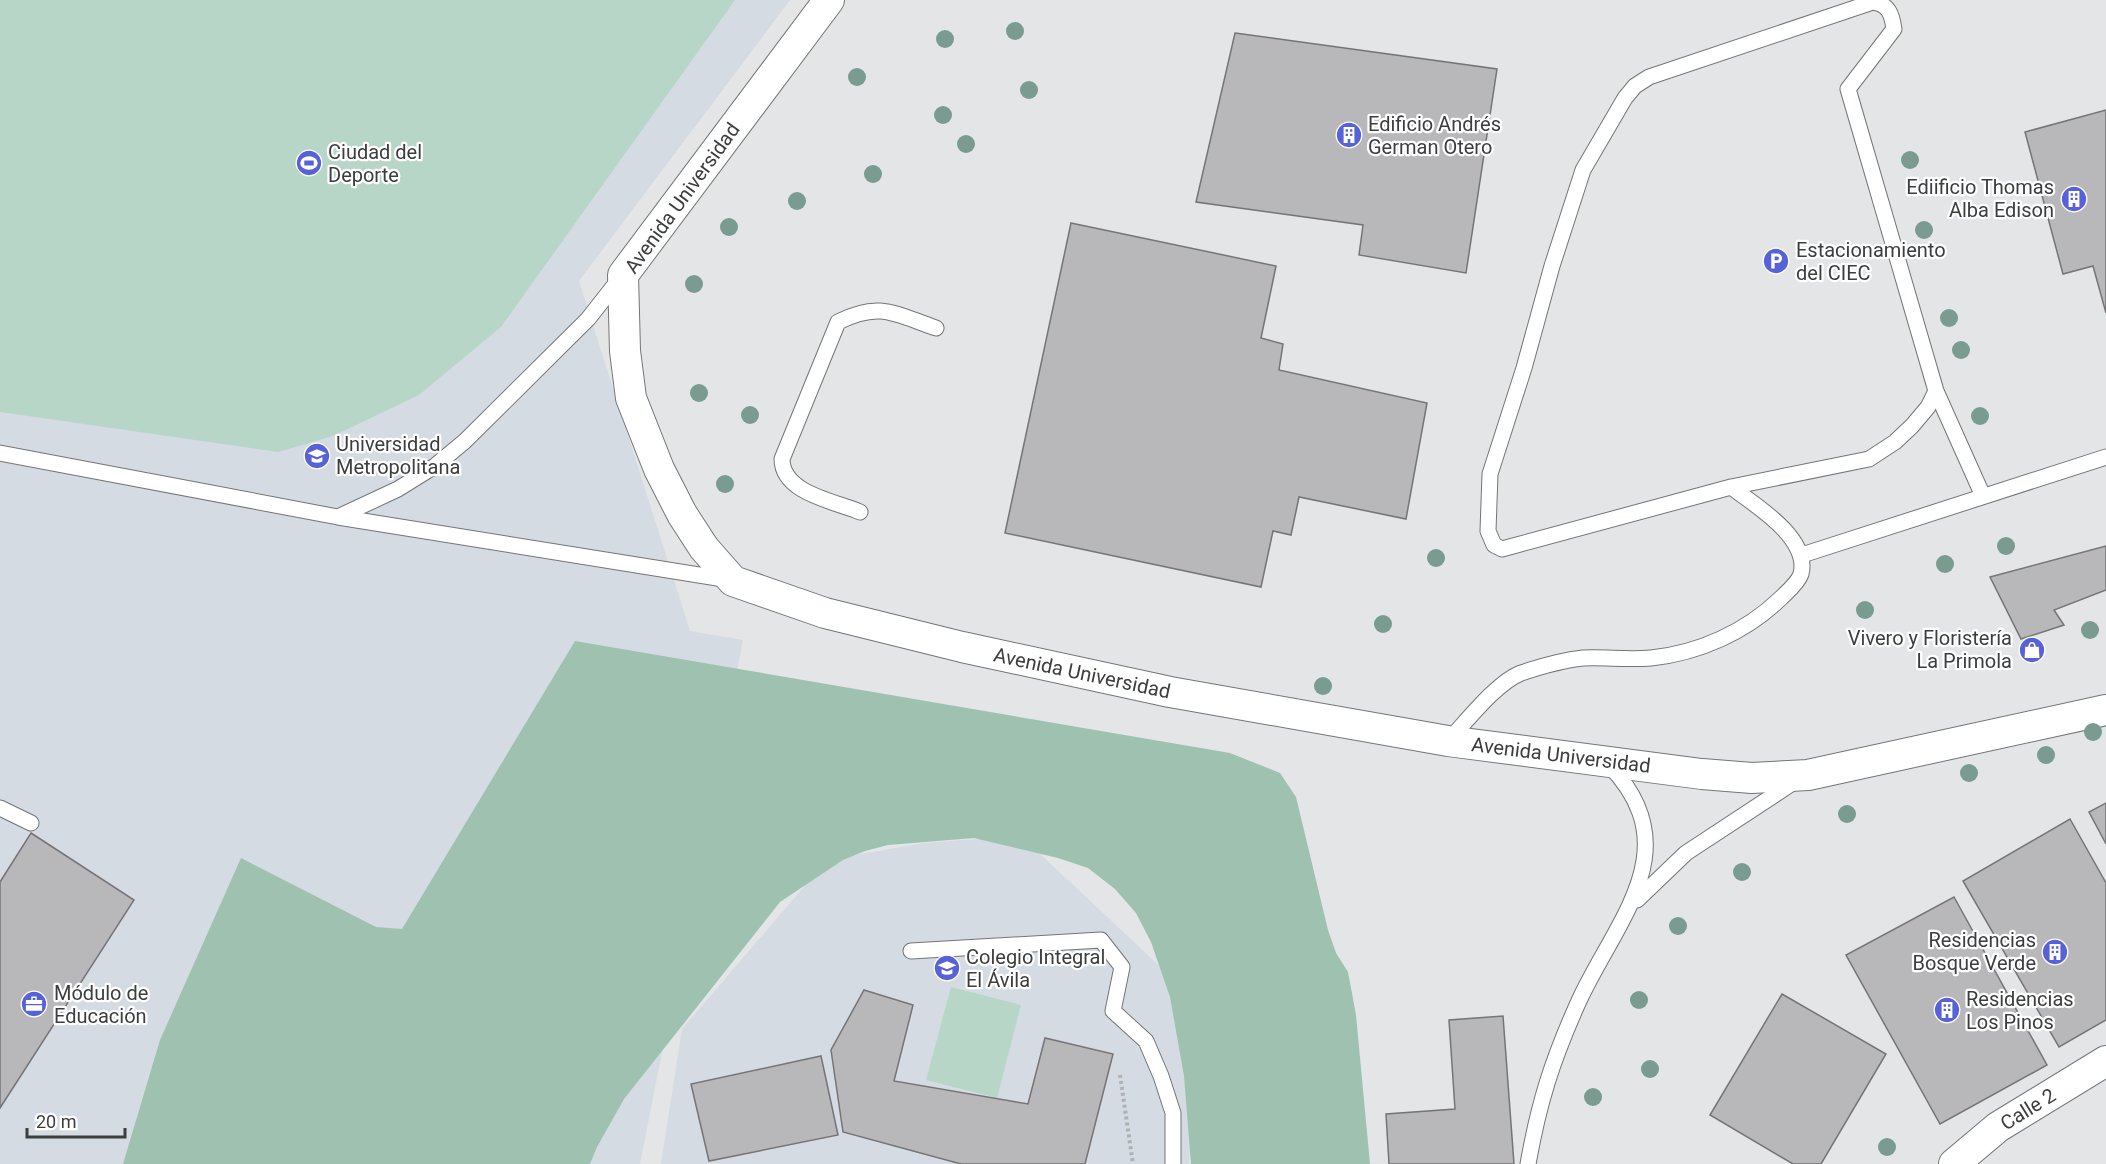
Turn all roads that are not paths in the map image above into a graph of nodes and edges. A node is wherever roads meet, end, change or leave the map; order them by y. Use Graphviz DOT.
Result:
graph roads {
  1 [pos="829,0"];
  2 [pos="623,275"];
  3 [pos="936,328"];
  4 [pos="1936,391"];
  5 [pos="0,453"];
  6 [pos="2106,457"];
  7 [pos="1731,487"];
  8 [pos="1983,496"];
  9 [pos="860,512"];
  10 [pos="338,518"];
  11 [pos="1802,555"];
  12 [pos="733,581"];
  13 [pos="2106,710"];
  14 [pos="1448,741"];
  15 [pos="1605,760"];
  16 [pos="1808,775"];
  17 [pos="0,808"];
  18 [pos="31,823"];
  19 [pos="1630,906"];
  20 [pos="911,951"];
  21 [pos="2106,1061"];
  22 [pos="1173,1164"];
  23 [pos="1528,1164"];
  24 [pos="1954,1164"];
  1 -- 2 [label="street, Avenida Universidad"];
  2 -- 10 [label="lane"];
  2 -- 12 [label="street, Avenida Universidad"];
  3 -- 9 [label="lane"];
  4 -- 7 [label="lane"];
  4 -- 7 [label="lane"];
  4 -- 8 [label="lane"];
  5 -- 10 [label="lane"];
  6 -- 8 [label="lane"];
  7 -- 11 [label="lane"];
  8 -- 11 [label="lane"];
  10 -- 12 [label="lane"];
  11 -- 14 [label="lane"];
  12 -- 14 [label="street, Avenida Universidad"];
  13 -- 16 [label="street, Avenida Universidad"];
  14 -- 15 [label="street, Avenida Universidad"];
  15 -- 16 [label="street, Avenida Universidad"];
  15 -- 19 [label="lane"];
  16 -- 19 [label="lane"];
  17 -- 18 [label="lane"];
  19 -- 23 [label="lane"];
  20 -- 22 [label="lane"];
  21 -- 24 [label="street, Calle 2"];
}
